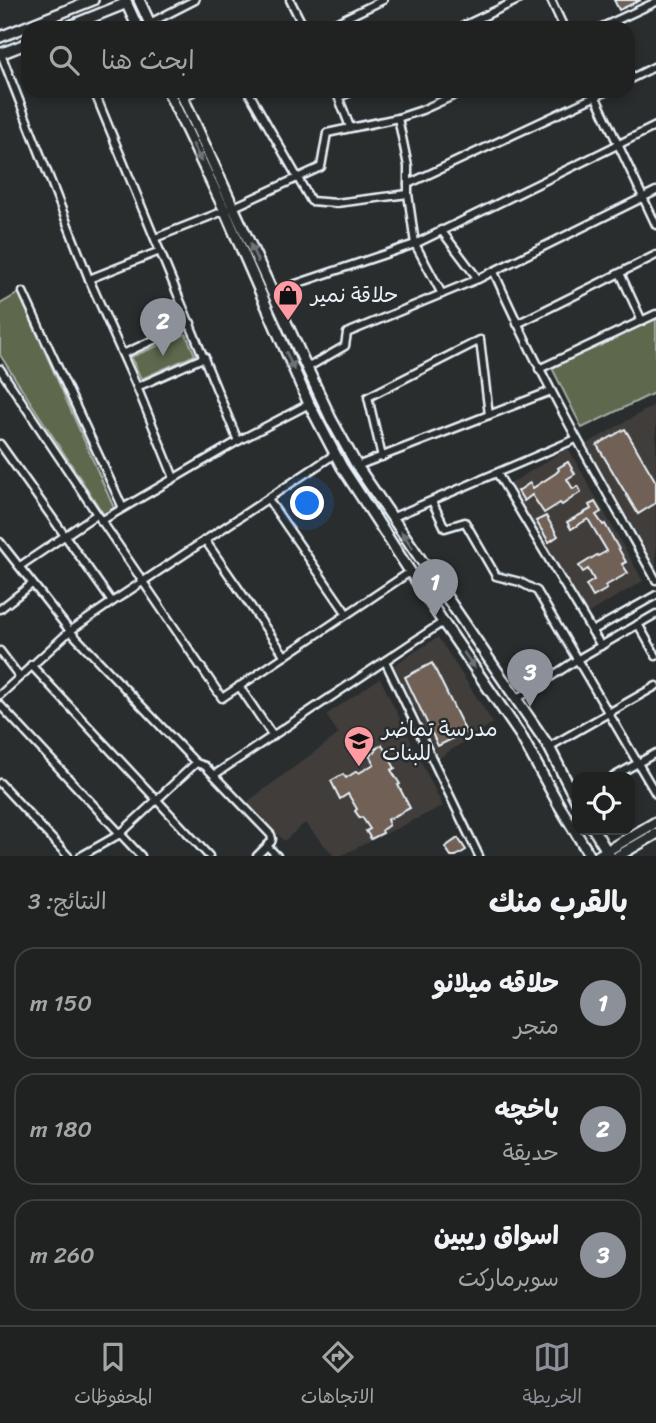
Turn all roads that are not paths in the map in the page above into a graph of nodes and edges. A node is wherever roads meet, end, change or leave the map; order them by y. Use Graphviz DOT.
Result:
graph roads {
  1 [pos="93,0"];
  2 [pos="139,0"];
  3 [pos="195,0"];
  4 [pos="290,0"];
  5 [pos="382,0"];
  6 [pos="518,0"];
  7 [pos="551,0"];
  8 [pos="126,2"];
  9 [pos="656,2"];
  10 [pos="76,3"];
  11 [pos="34,21"];
  12 [pos="83,21"];
  13 [pos="135,21"];
  14 [pos="149,21"];
  15 [pos="158,21"];
  16 [pos="300,21"];
  17 [pos="339,21"];
  18 [pos="474,21"];
  19 [pos="561,21"];
  20 [pos="615,21"];
  21 [pos="21,26"];
  22 [pos="1,35"];
  23 [pos="21,46"];
  24 [pos="0,54"];
  25 [pos="656,66"];
  26 [pos="635,76"];
  27 [pos="97,98"];
  28 [pos="172,98"];
  29 [pos="183,98"];
  30 [pos="252,98"];
  31 [pos="339,98"];
  32 [pos="449,98"];
  33 [pos="587,98"];
  34 [pos="597,98"];
  35 [pos="398,118"];
  36 [pos="656,126"];
  37 [pos="350,127"];
  38 [pos="618,144"];
  39 [pos="297,178"];
  40 [pos="408,184"];
  41 [pos="656,191"];
  42 [pos="408,194"];
  43 [pos="643,198"];
  44 [pos="229,209"];
  45 [pos="656,225"];
  46 [pos="441,230"];
  47 [pos="155,238"];
  48 [pos="415,244"];
  49 [pos="160,251"];
  50 [pos="656,255"];
  51 [pos="494,272"];
  52 [pos="620,273"];
  53 [pos="89,279"];
  54 [pos="478,279"];
  55 [pos="23,292"];
  56 [pos="272,292"];
  57 [pos="442,294"];
  58 [pos="656,314"];
  59 [pos="642,321"];
  60 [pos="191,323"];
  61 [pos="517,324"];
  62 [pos="123,354"];
  63 [pos="205,357"];
  64 [pos="307,368"];
  65 [pos="0,369"];
  66 [pos="539,369"];
  67 [pos="137,387"];
  68 [pos="551,391"];
  69 [pos="309,404"];
  70 [pos="489,415"];
  71 [pos="576,439"];
  72 [pos="238,441"];
  73 [pos="0,444"];
  74 [pos="335,454"];
  75 [pos="382,457"];
  76 [pos="357,467"];
  77 [pos="497,473"];
  78 [pos="174,478"];
  79 [pos="268,499"];
  80 [pos="432,501"];
  81 [pos="123,508"];
  82 [pos="99,517"];
  83 [pos="391,518"];
  84 [pos="65,535"];
  85 [pos="205,540"];
  86 [pos="0,542"];
  87 [pos="20,566"];
  88 [pos="410,572"];
  89 [pos="656,580"];
  90 [pos="143,582"];
  91 [pos="32,584"];
  92 [pos="656,595"];
  93 [pos="112,602"];
  94 [pos="0,609"];
  95 [pos="347,614"];
  96 [pos="656,614"];
  97 [pos="443,622"];
  98 [pos="638,625"];
  99 [pos="70,631"];
  100 [pos="592,631"];
  101 [pos="601,646"];
  102 [pos="0,651"];
  103 [pos="285,656"];
  104 [pos="656,656"];
  105 [pos="578,659"];
  106 [pos="385,662"];
  107 [pos="31,665"];
  108 [pos="19,676"];
  109 [pos="240,686"];
  110 [pos="656,686"];
  111 [pos="0,695"];
  112 [pos="517,699"];
  113 [pos="0,705"];
  114 [pos="609,713"];
  115 [pos="273,736"];
  116 [pos="549,747"];
  117 [pos="656,753"];
  118 [pos="196,763"];
  119 [pos="638,763"];
  120 [pos="622,772"];
  121 [pos="214,775"];
  122 [pos="0,783"];
  123 [pos="572,791"];
  124 [pos="656,794"];
  125 [pos="156,799"];
  126 [pos="656,822"];
  127 [pos="120,834"];
  128 [pos="656,834"];
  129 [pos="597,835"];
  130 [pos="268,846"];
  131 [pos="608,853"];
  132 [pos="68,856"];
  133 [pos="81,856"];
  134 [pos="141,856"];
  135 [pos="209,856"];
  136 [pos="257,856"];
  137 [pos="277,856"];
  138 [pos="478,856"];
  139 [pos="590,856"];
  140 [pos="597,856"];
  141 [pos="618,856"];
  1 -- 10 [label="main road"];
  2 -- 14 [label="main road"];
  3 -- 15 [label="street"];
  4 -- 16 [label="street"];
  5 -- 17 [label="street"];
  6 -- 18 [label="street"];
  7 -- 19 [label="street"];
  8 -- 12 [label="main road"];
  8 -- 13 [label="main road"];
  9 -- 20 [label="street"];
  10 -- 11 [label="main road"];
  21 -- 22 [label="main road"];
  23 -- 24 [label="main road"];
  24 -- 53 [label="street"];
  25 -- 26 [label="street"];
  27 -- 47 [label="street"];
  28 -- 44 [label="main road, one-way"];
  29 -- 44 [label="main road"];
  30 -- 39 [label="street"];
  31 -- 37 [label="street"];
  32 -- 35 [label="street"];
  33 -- 40 [label="street"];
  34 -- 38 [label="street"];
  35 -- 37 [label="street"];
  35 -- 40 [label="street"];
  36 -- 38 [label="street"];
  37 -- 39 [label="street"];
  38 -- 43 [label="street"];
  38 -- 46 [label="street"];
  39 -- 42 [label="street"];
  39 -- 44 [label="street"];
  40 -- 42 [label="street"];
  41 -- 43 [label="street"];
  42 -- 48 [label="street"];
  43 -- 45 [label="street"];
  43 -- 51 [label="street"];
  44 -- 47 [label="street"];
  56 -- 44 [label="main road, one-way"];
  44 -- 69 [label="main road, one-way"];
  46 -- 48 [label="street"];
  46 -- 54 [label="street"];
  47 -- 49 [label="street"];
  48 -- 56 [label="street"];
  48 -- 57 [label="street"];
  49 -- 53 [label="street"];
  49 -- 60 [label="street"];
  50 -- 52 [label="street"];
  51 -- 54 [label="street"];
  51 -- 61 [label="street"];
  52 -- 59 [label="street"];
  52 -- 61 [label="street"];
  53 -- 62 [label="street"];
  54 -- 57 [label="street"];
  55 -- 81 [label="street"];
  56 -- 64 [label="main road"];
  57 -- 64 [label="street"];
  58 -- 59 [label="street"];
  59 -- 66 [label="street"];
  60 -- 62 [label="street"];
  60 -- 63 [label="street"];
  61 -- 66 [label="street"];
  62 -- 67 [label="street"];
  63 -- 67 [label="street"];
  63 -- 72 [label="street"];
  64 -- 76 [label="main road"];
  65 -- 82 [label="street"];
  66 -- 68 [label="street"];
  67 -- 78 [label="street"];
  68 -- 70 [label="street"];
  68 -- 71 [label="street"];
  69 -- 72 [label="street"];
  69 -- 74 [label="main road"];
  70 -- 75 [label="street"];
  70 -- 75 [label="street"];
  71 -- 77 [label="street"];
  71 -- 89 [label="street"];
  72 -- 78 [label="street"];
  73 -- 84 [label="street"];
  74 -- 79 [label="street"];
  74 -- 88 [label="main road"];
  75 -- 76 [label="street"];
  76 -- 83 [label="main road"];
  77 -- 80 [label="street"];
  77 -- 100 [label="street"];
  78 -- 81 [label="street"];
  79 -- 85 [label="street"];
  79 -- 95 [label="street"];
  80 -- 83 [label="street"];
  80 -- 105 [label="street"];
  81 -- 82 [label="street"];
  82 -- 84 [label="street"];
  82 -- 90 [label="street"];
  112 -- 83 [label="main road, one-way"];
  84 -- 87 [label="street"];
  84 -- 93 [label="street"];
  85 -- 90 [label="street"];
  85 -- 103 [label="street"];
  86 -- 87 [label="street"];
  87 -- 91 [label="street"];
  88 -- 95 [label="street"];
  88 -- 97 [label="main road"];
  90 -- 93 [label="street"];
  90 -- 109 [label="street"];
  91 -- 94 [label="street"];
  91 -- 99 [label="street"];
  92 -- 100 [label="street"];
  93 -- 99 [label="street"];
  95 -- 103 [label="street"];
  96 -- 98 [label="street"];
  97 -- 106 [label="street"];
  97 -- 139 [label="main road, one-way"];
  98 -- 101 [label="street"];
  98 -- 104 [label="street"];
  99 -- 107 [label="street"];
  99 -- 118 [label="street"];
  100 -- 101 [label="street"];
  101 -- 105 [label="street"];
  102 -- 108 [label="street"];
  103 -- 109 [label="street"];
  105 -- 112 [label="street"];
  105 -- 114 [label="street"];
  106 -- 115 [label="street"];
  106 -- 138 [label="street"];
  107 -- 108 [label="street"];
  107 -- 125 [label="street"];
  108 -- 111 [label="street"];
  109 -- 115 [label="street"];
  110 -- 114 [label="street"];
  112 -- 116 [label="main road"];
  113 -- 127 [label="street"];
  114 -- 116 [label="street"];
  114 -- 119 [label="street"];
  115 -- 121 [label="street"];
  116 -- 123 [label="main road"];
  117 -- 119 [label="street"];
  118 -- 121 [label="street"];
  118 -- 125 [label="street"];
  119 -- 120 [label="street"];
  119 -- 124 [label="street"];
  121 -- 130 [label="street"];
  122 -- 132 [label="street"];
  125 -- 127 [label="street"];
  125 -- 135 [label="street"];
  126 -- 131 [label="main road"];
  127 -- 133 [label="street"];
  127 -- 134 [label="street"];
  128 -- 141 [label="main road"];
  129 -- 131 [label="main road"];
  130 -- 136 [label="street"];
  130 -- 137 [label="street"];
  131 -- 140 [label="main road"];
}
